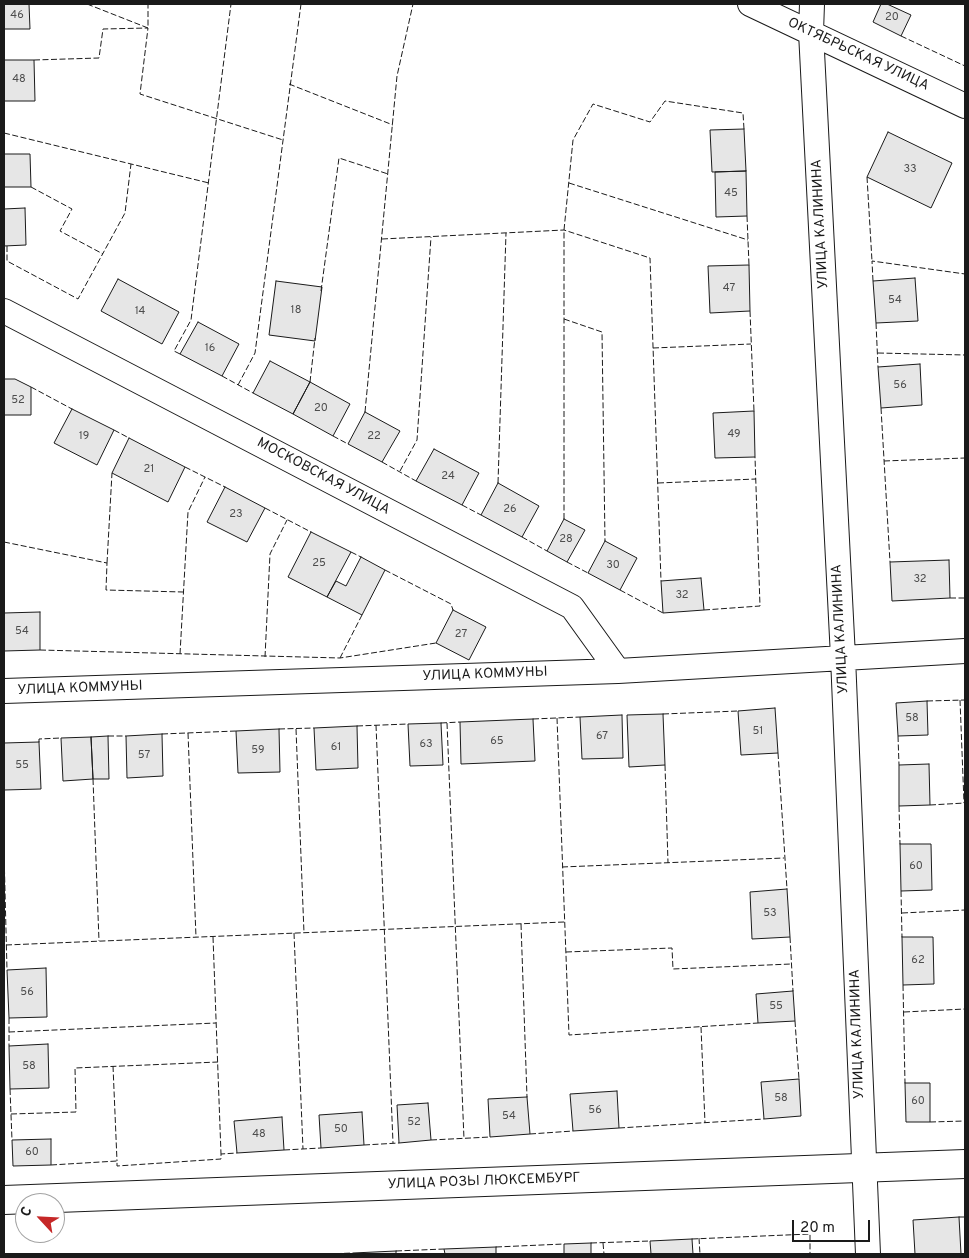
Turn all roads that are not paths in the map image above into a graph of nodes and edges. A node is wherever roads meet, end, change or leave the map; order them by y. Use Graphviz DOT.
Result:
graph roads {
  1 [pos="750,4"];
  2 [pos="812,4"];
  3 [pos="811,32"];
  4 [pos="965,106"];
  5 [pos="4,311"];
  6 [pos="965,651"];
  7 [pos="843,657"];
  8 [pos="618,671"];
  9 [pos="4,691"];
  10 [pos="965,1164"];
  11 [pos="864,1168"];
  12 [pos="4,1200"];
  13 [pos="868,1254"];
  1 -- 3 [label="street, ОКТЯБРЬСКАЯ УЛИЦА"];
  2 -- 3 [label="street, УЛИЦА КАЛИНИНА"];
  3 -- 4 [label="street, ОКТЯБРЬСКАЯ УЛИЦА"];
  3 -- 7 [label="street, УЛИЦА КАЛИНИНА"];
  5 -- 8 [label="street, МОСКОВСКАЯ УЛИЦА"];
  6 -- 7 [label="street, УЛИЦА КОММУНЫ"];
  7 -- 8 [label="street, УЛИЦА КОММУНЫ"];
  7 -- 11 [label="street, УЛИЦА КАЛИНИНА"];
  8 -- 9 [label="street, УЛИЦА КОММУНЫ"];
  10 -- 11 [label="street, УЛИЦА РОЗЫ ЛЮКСЕМБУРГ"];
  11 -- 12 [label="street, УЛИЦА РОЗЫ ЛЮКСЕМБУРГ"];
  11 -- 13 [label="street, УЛИЦА КАЛИНИНА"];
}
